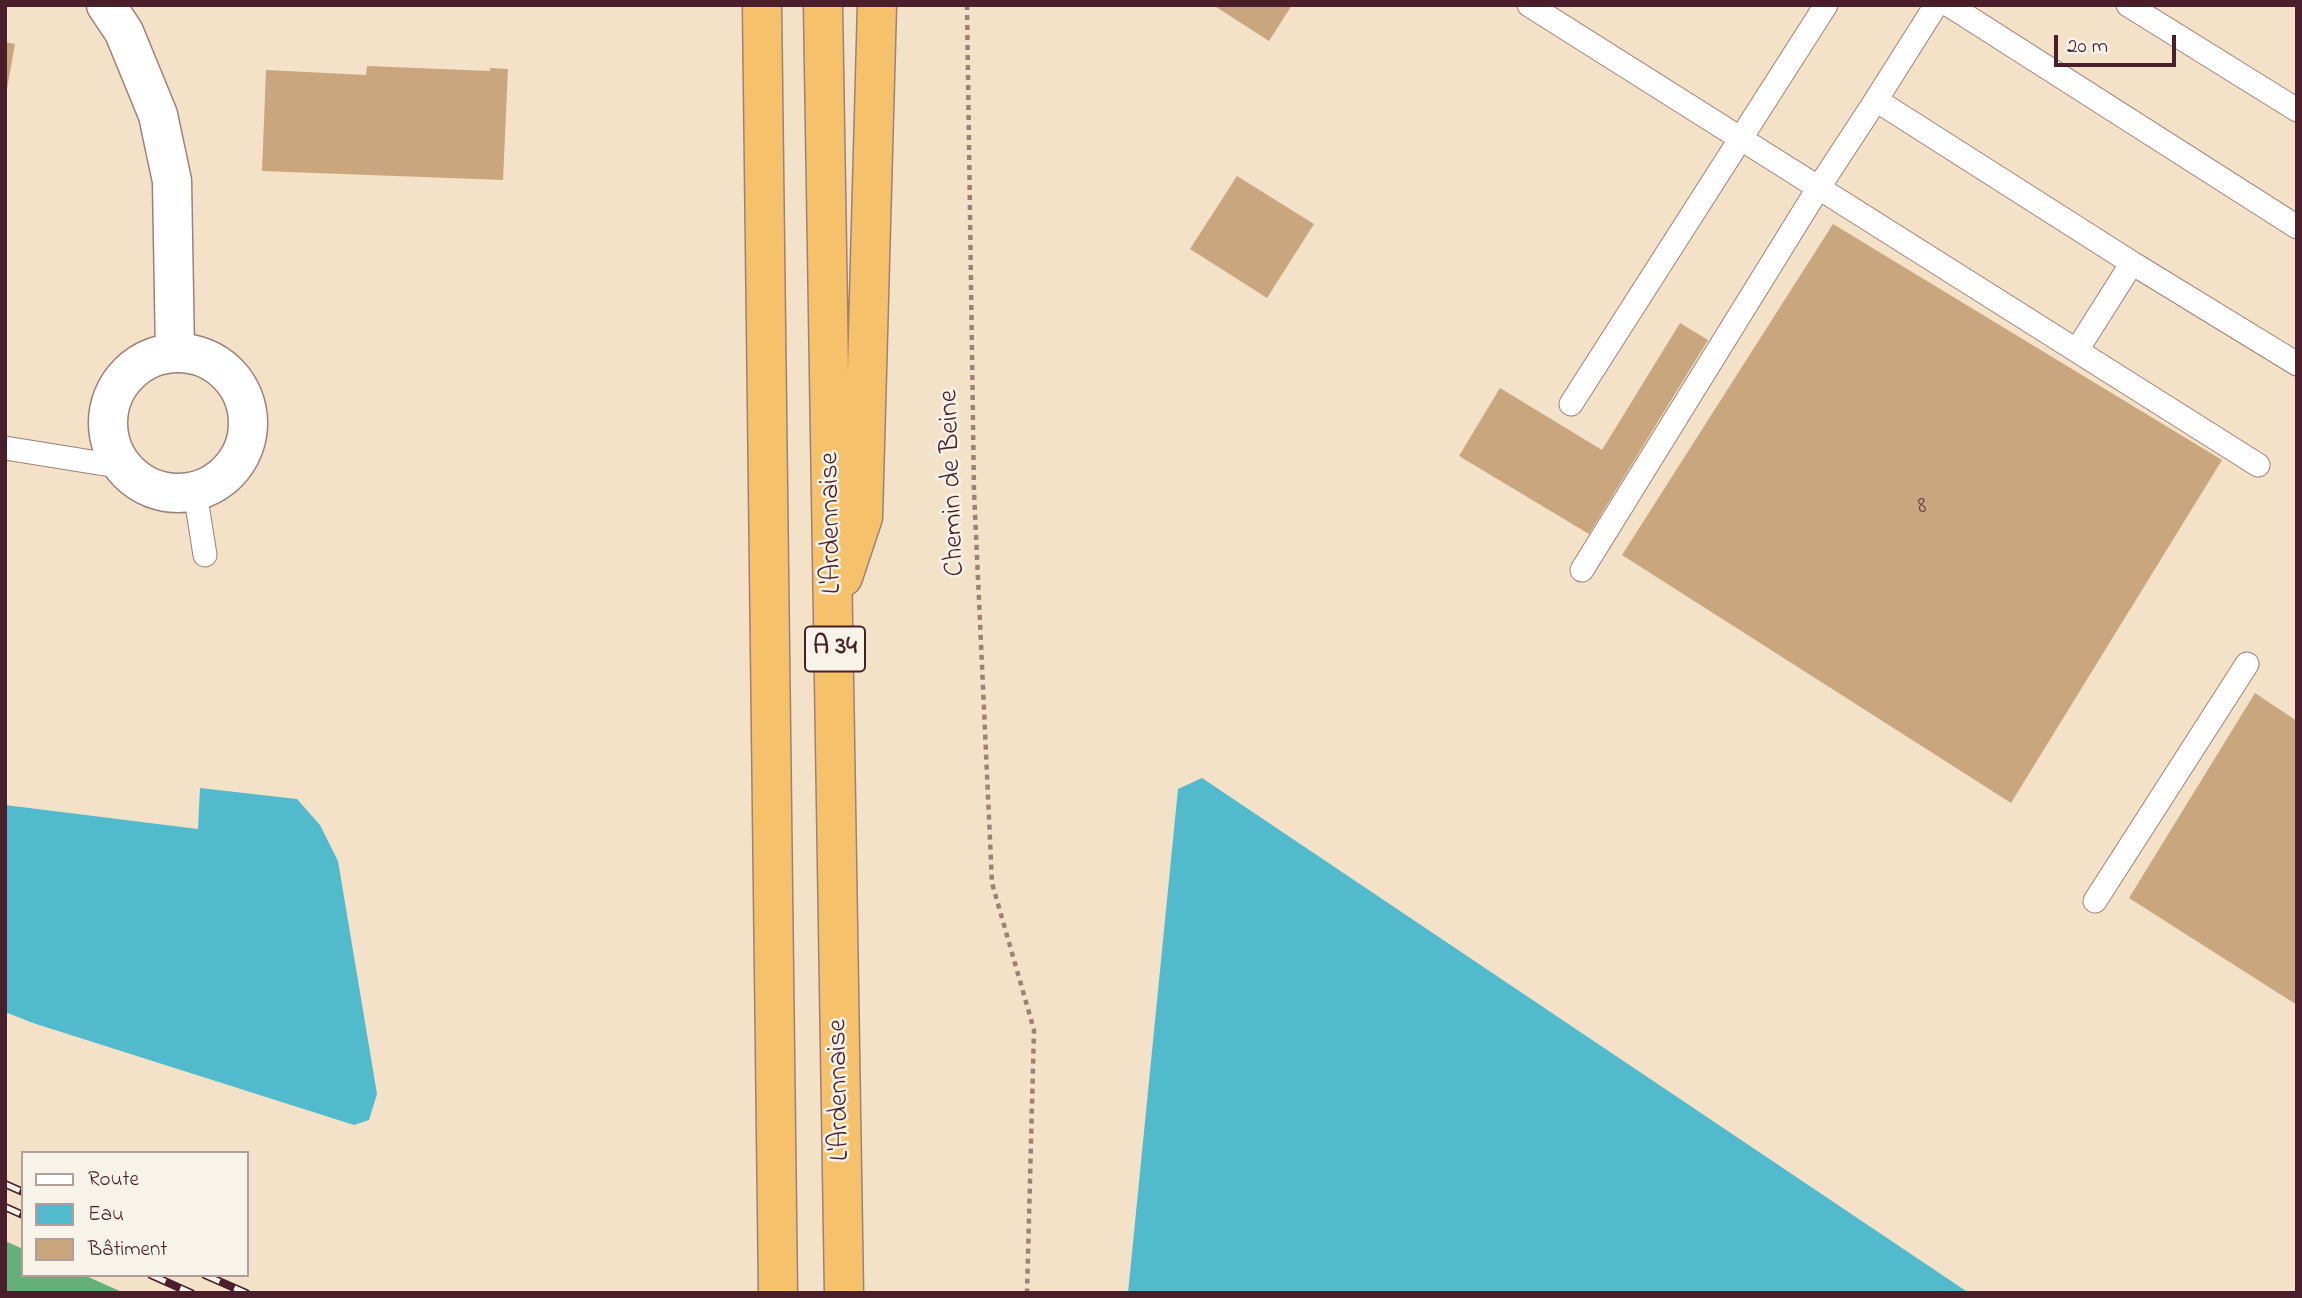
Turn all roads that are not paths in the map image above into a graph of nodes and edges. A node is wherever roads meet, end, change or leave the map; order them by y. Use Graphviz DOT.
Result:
graph roads {
  1 [pos="106,5"];
  2 [pos="762,5"];
  3 [pos="823,5"];
  4 [pos="877,5"];
  5 [pos="1529,5"];
  6 [pos="1826,5"];
  7 [pos="1936,5"];
  8 [pos="1949,5"];
  9 [pos="2128,5"];
  10 [pos="1875,100"];
  11 [pos="2297,110"];
  12 [pos="1741,138"];
  13 [pos="1819,187"];
  14 [pos="2297,227"];
  15 [pos="2132,263"];
  16 [pos="2077,350"];
  17 [pos="175,353"];
  18 [pos="2297,364"];
  19 [pos="1571,404"];
  20 [pos="5,448"];
  21 [pos="2258,465"];
  22 [pos="123,467"];
  23 [pos="195,492"];
  24 [pos="205,555"];
  25 [pos="1582,570"];
  26 [pos="834,605"];
  27 [pos="2247,664"];
  28 [pos="2095,901"];
  29 [pos="778,1293"];
  30 [pos="844,1293"];
  1 -- 17 [label="street"];
  2 -- 29 [label="highway, A 34"];
  3 -- 26 [label="highway, L'Ardennaise / A 34"];
  4 -- 26 [label="highway"];
  5 -- 12 [label="lane"];
  6 -- 12 [label="lane"];
  7 -- 10 [label="lane"];
  8 -- 14 [label="lane"];
  9 -- 11 [label="lane"];
  10 -- 13 [label="lane"];
  10 -- 15 [label="lane"];
  12 -- 13 [label="lane"];
  12 -- 19 [label="lane"];
  13 -- 16 [label="lane"];
  13 -- 25 [label="lane"];
  15 -- 16 [label="lane"];
  15 -- 18 [label="lane"];
  16 -- 21 [label="lane"];
  17 -- 22 [label="street"];
  17 -- 23 [label="street"];
  20 -- 22 [label="lane"];
  22 -- 23 [label="street"];
  23 -- 24 [label="lane"];
  26 -- 30 [label="highway, L'Ardennaise / A 34"];
  27 -- 28 [label="lane"];
}
